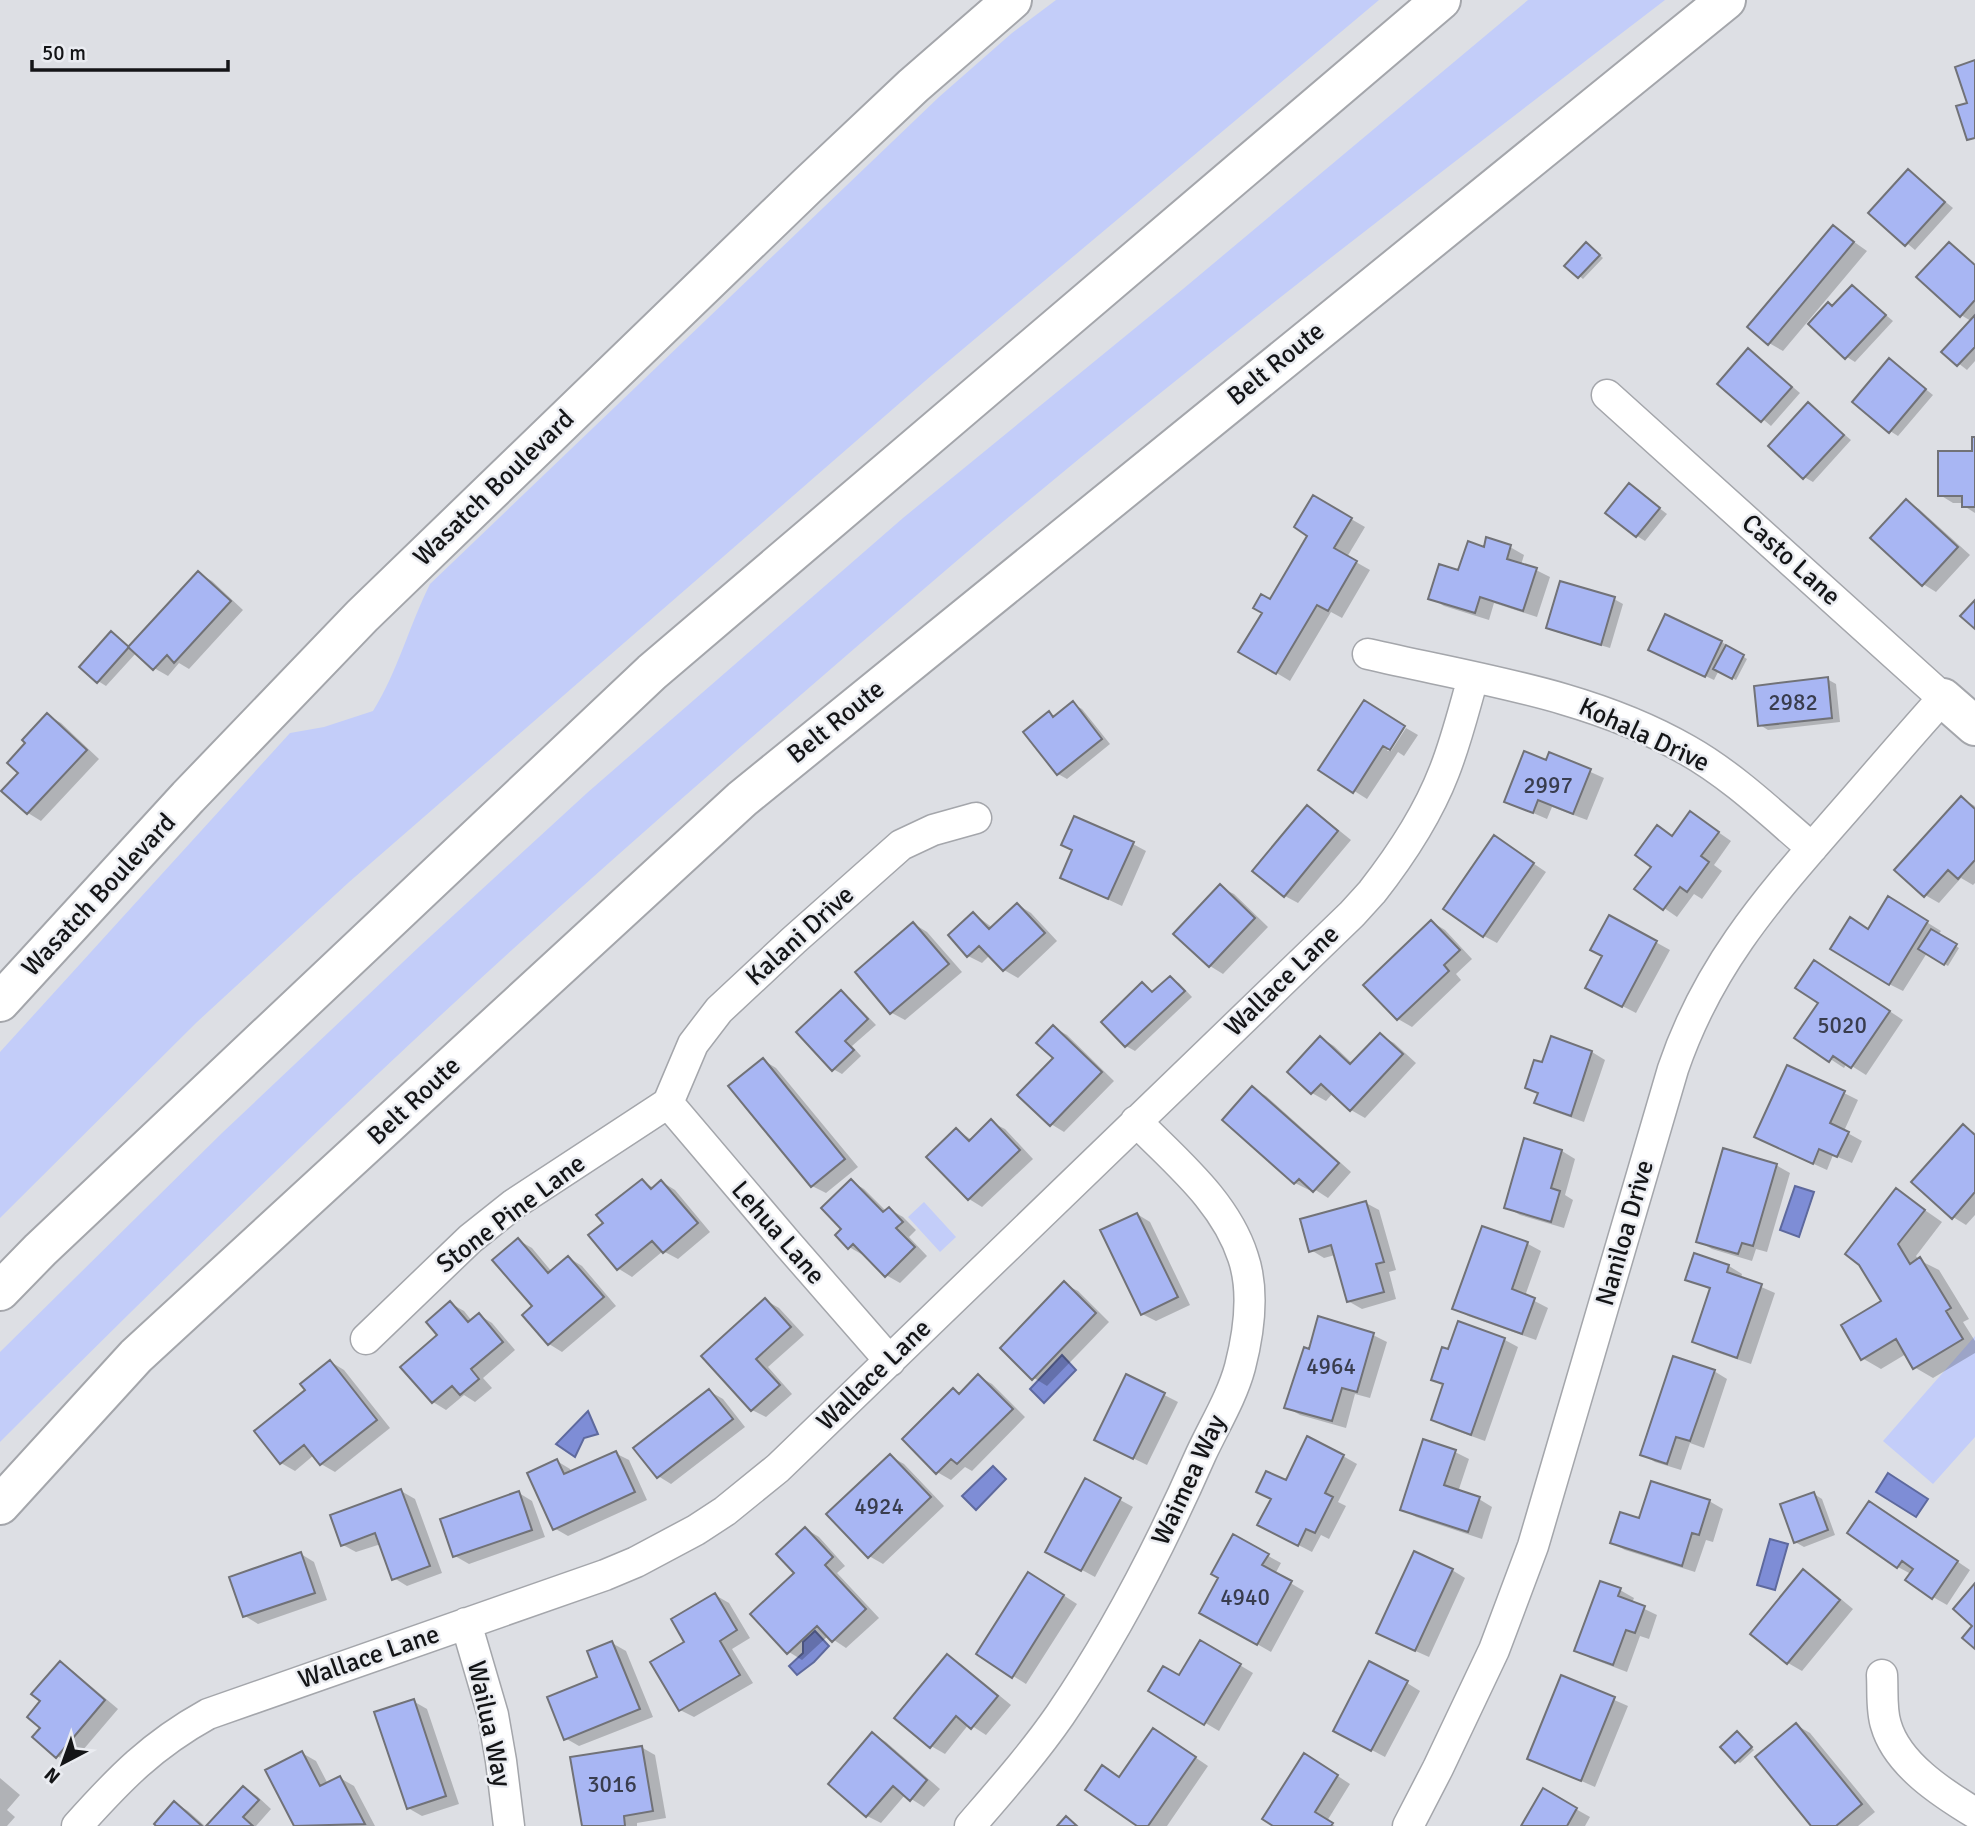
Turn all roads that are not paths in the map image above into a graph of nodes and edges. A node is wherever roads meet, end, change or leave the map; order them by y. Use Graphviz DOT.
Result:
graph roads {
  1 [pos="1012,0"];
  2 [pos="1441,0"];
  3 [pos="1726,0"];
  4 [pos="1607,395"];
  5 [pos="1368,654"];
  6 [pos="1473,678"];
  7 [pos="1943,698"];
  8 [pos="1975,726"];
  9 [pos="976,818"];
  10 [pos="1812,848"];
  11 [pos="0,1002"];
  12 [pos="668,1103"];
  13 [pos="1136,1121"];
  14 [pos="0,1291"];
  15 [pos="366,1339"];
  16 [pos="890,1361"];
  17 [pos="0,1505"];
  18 [pos="466,1623"];
  19 [pos="1882,1675"];
  20 [pos="1975,1813"];
  21 [pos="78,1826"];
  22 [pos="509,1826"];
  23 [pos="970,1826"];
  24 [pos="1408,1826"];
  1 -- 11 [label="main road, Wasatch Boulevard"];
  2 -- 14 [label="main road"];
  3 -- 17 [label="main road, Belt Route"];
  4 -- 7 [label="street, Casto Lane"];
  5 -- 6 [label="street, Kohala Drive"];
  6 -- 10 [label="street, Kohala Drive"];
  6 -- 13 [label="street, Wallace Lane"];
  7 -- 8 [label="main road, Casto Lane"];
  7 -- 10 [label="street, Naniloa Drive"];
  9 -- 12 [label="street, Kalani Drive"];
  10 -- 24 [label="street, Naniloa Drive"];
  12 -- 15 [label="street, Stone Pine Lane"];
  12 -- 16 [label="street, Lehua Lane"];
  13 -- 16 [label="street, Wallace Lane"];
  13 -- 23 [label="street, Waimea Way"];
  16 -- 18 [label="street, Wallace Lane"];
  18 -- 21 [label="street, Wallace Lane"];
  18 -- 22 [label="street, Wailua Way"];
  19 -- 20 [label="street"];
}
